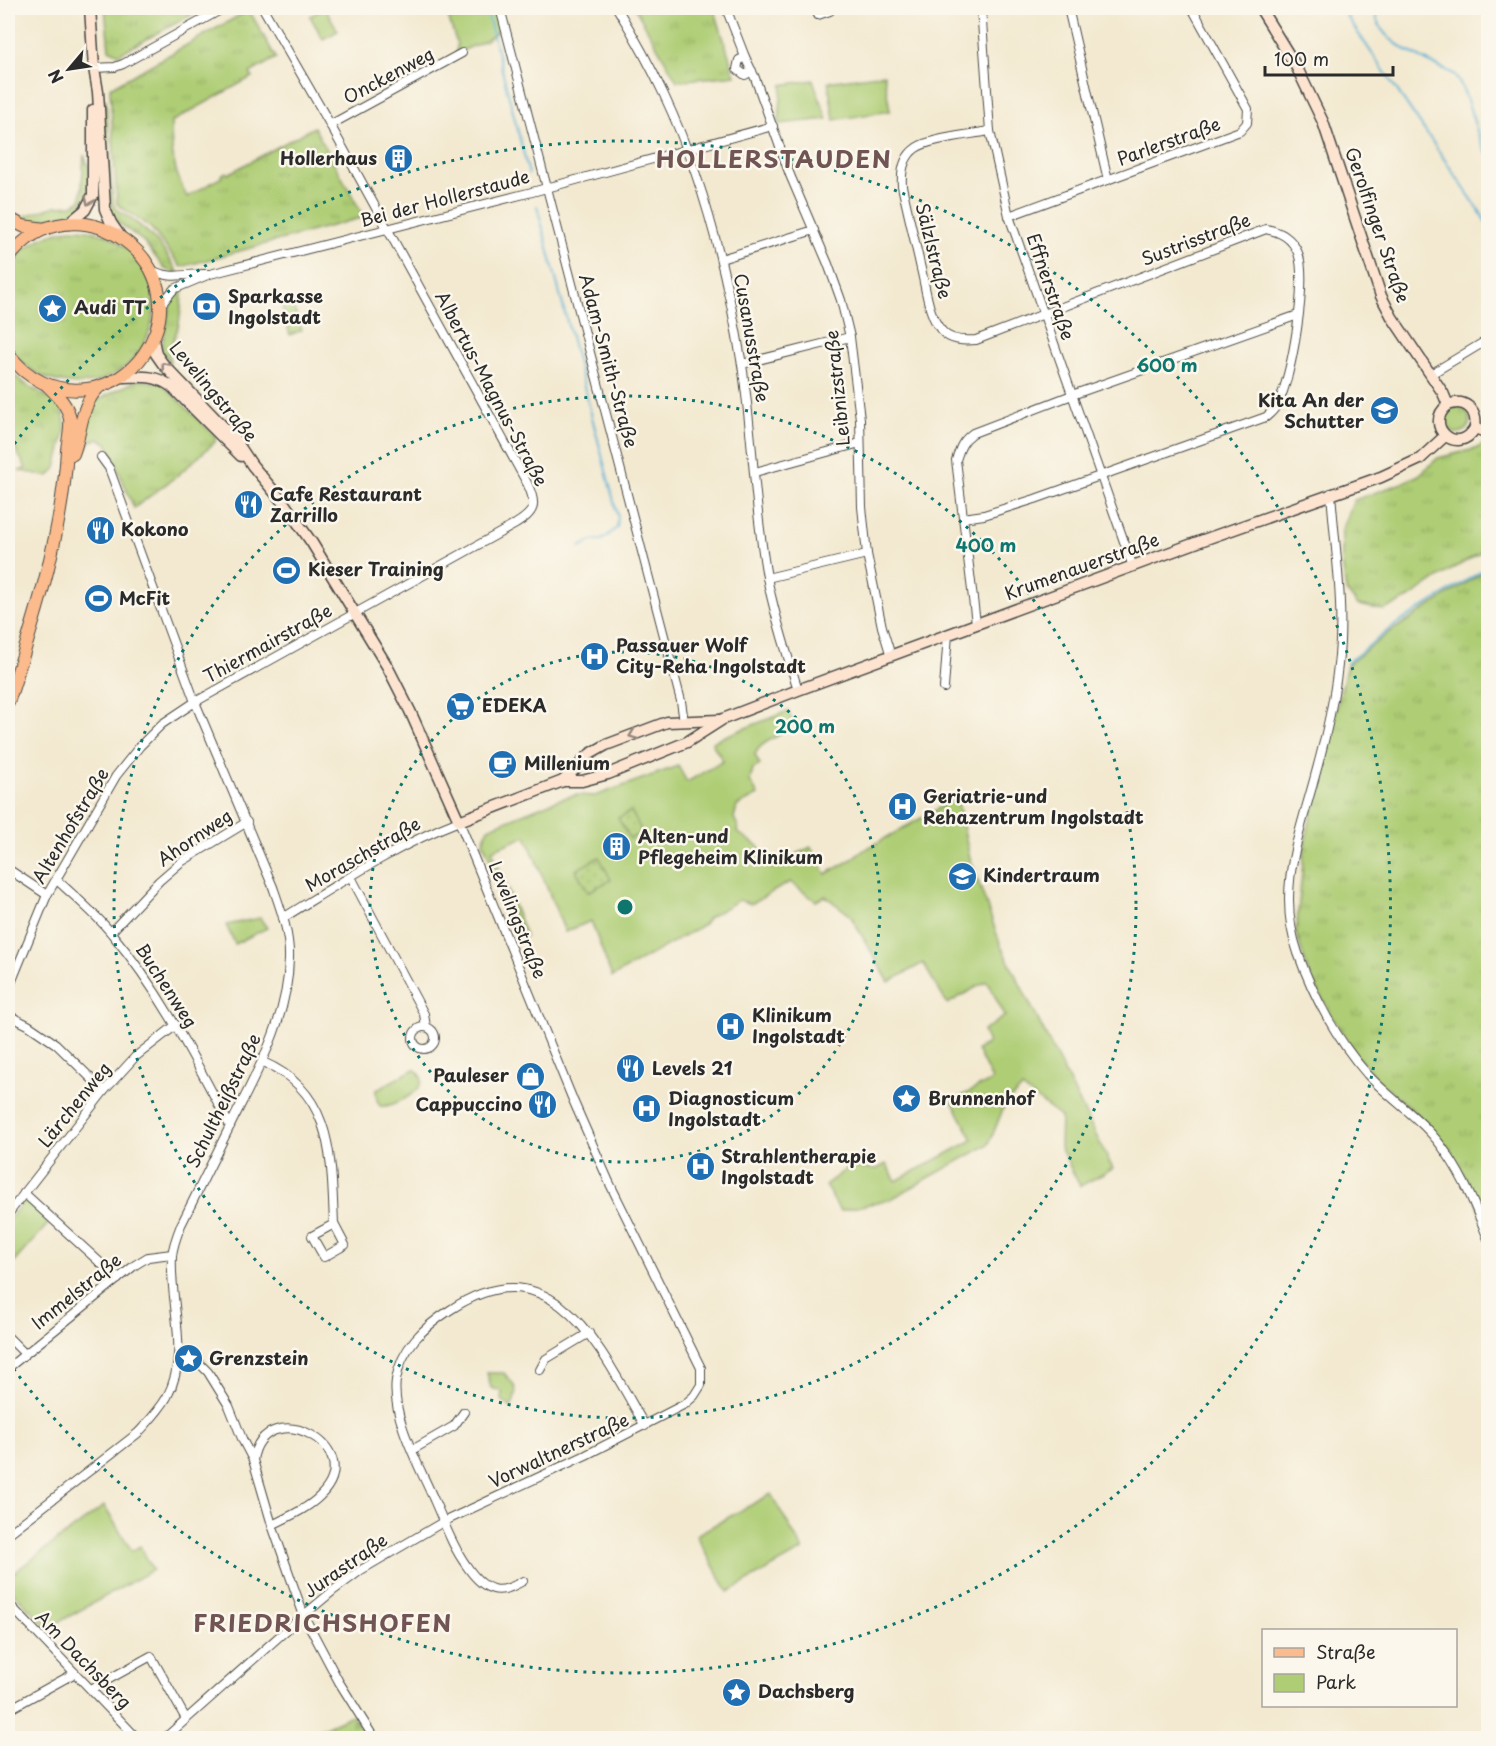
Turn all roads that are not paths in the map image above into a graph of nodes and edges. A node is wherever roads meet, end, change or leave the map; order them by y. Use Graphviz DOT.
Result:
graph roads {
  1 [pos="90,8"];
  2 [pos="224,8"];
  3 [pos="263,8"];
  4 [pos="500,8"];
  5 [pos="617,8"];
  6 [pos="726,8"];
  7 [pos="815,8"];
  8 [pos="829,8"];
  9 [pos="981,8"];
  10 [pos="1068,8"];
  11 [pos="1192,8"];
  12 [pos="1260,8"];
  13 [pos="462,53"];
  14 [pos="94,68"];
  15 [pos="330,125"];
  16 [pos="773,126"];
  17 [pos="990,131"];
  18 [pos="687,151"];
  19 [pos="1108,180"];
  20 [pos="547,188"];
  21 [pos="1010,216"];
  22 [pos="8,218"];
  23 [pos="68,224"];
  24 [pos="46,229"];
  25 [pos="387,230"];
  26 [pos="814,230"];
  27 [pos="120,236"];
  28 [pos="8,247"];
  29 [pos="8,257"];
  30 [pos="721,259"];
  31 [pos="150,269"];
  32 [pos="210,274"];
  33 [pos="159,307"];
  34 [pos="1043,314"];
  35 [pos="1298,315"];
  36 [pos="850,337"];
  37 [pos="153,339"];
  38 [pos="1488,342"];
  39 [pos="10,359"];
  40 [pos="742,364"];
  41 [pos="1431,374"];
  42 [pos="120,378"];
  43 [pos="46,384"];
  44 [pos="99,387"];
  45 [pos="1072,395"];
  46 [pos="1448,405"];
  47 [pos="1475,428"];
  48 [pos="1488,433"];
  49 [pos="1445,436"];
  50 [pos="860,443"];
  51 [pos="101,457"];
  52 [pos="68,463"];
  53 [pos="252,465"];
  54 [pos="755,472"];
  55 [pos="1101,476"];
  56 [pos="1331,493"];
  57 [pos="963,519"];
  58 [pos="867,554"];
  59 [pos="1132,567"];
  60 [pos="767,578"];
  61 [pos="356,612"];
  62 [pos="976,623"];
  63 [pos="948,634"];
  64 [pos="891,656"];
  65 [pos="944,688"];
  66 [pos="798,690"];
  67 [pos="195,702"];
  68 [pos="8,703"];
  69 [pos="723,719"];
  70 [pos="684,722"];
  71 [pos="687,742"];
  72 [pos="586,759"];
  73 [pos="595,778"];
  74 [pos="563,781"];
  75 [pos="459,821"];
  76 [pos="247,822"];
  77 [pos="8,869"];
  78 [pos="351,877"];
  79 [pos="56,879"];
  80 [pos="47,896"];
  81 [pos="284,918"];
  82 [pos="111,932"];
  83 [pos="8,990"];
  84 [pos="8,1015"];
  85 [pos="176,1025"];
  86 [pos="426,1027"];
  87 [pos="263,1062"];
  88 [pos="104,1091"];
  89 [pos="230,1126"];
  90 [pos="24,1193"];
  91 [pos="8,1214"];
  92 [pos="334,1224"];
  93 [pos="1488,1239"];
  94 [pos="172,1254"];
  95 [pos="118,1279"];
  96 [pos="589,1333"];
  97 [pos="8,1337"];
  98 [pos="178,1353"];
  99 [pos="25,1354"];
  100 [pos="8,1368"];
  101 [pos="540,1370"];
  102 [pos="685,1404"];
  103 [pos="464,1412"];
  104 [pos="645,1426"];
  105 [pos="412,1450"];
  106 [pos="253,1460"];
  107 [pos="444,1522"];
  108 [pos="272,1525"];
  109 [pos="8,1534"];
  110 [pos="523,1581"];
  111 [pos="8,1603"];
  112 [pos="304,1616"];
  113 [pos="75,1673"];
  114 [pos="91,1689"];
  115 [pos="8,1710"];
  116 [pos="186,1719"];
  117 [pos="137,1738"];
  118 [pos="165,1738"];
  119 [pos="374,1738"];
  1 -- 14 [label="street"];
  2 -- 14 [label="street"];
  3 -- 15 [label="street"];
  4 -- 20 [label="street, Adam-Smith-Straße"];
  5 -- 18 [label="street, Cusanusstraße"];
  6 -- 16 [label="street, Leibnizstraße"];
  7 -- 8 [label="street"];
  9 -- 17 [label="street, Effnerstraße"];
  10 -- 19 [label="street"];
  11 -- 19 [label="street, Parlerstraße"];
  12 -- 41 [label="street, Gerolfinger Straße"];
  13 -- 15 [label="street, Onckenweg"];
  14 -- 23 [label="street, one-way"];
  14 -- 27 [label="street"];
  15 -- 25 [label="street"];
  16 -- 18 [label="street, Bei der Hollerstaude"];
  16 -- 26 [label="street, Leibnizstraße"];
  17 -- 21 [label="street, Effnerstraße"];
  17 -- 34 [label="street, Sälzlstraße"];
  18 -- 20 [label="street, Bei der Hollerstaude"];
  18 -- 30 [label="street, Cusanusstraße"];
  19 -- 21 [label="street, Parlerstraße"];
  20 -- 25 [label="street, Bei der Hollerstaude"];
  20 -- 70 [label="street, Adam-Smith-Straße"];
  21 -- 34 [label="street, Effnerstraße"];
  22 -- 24 [label="main road"];
  23 -- 24 [label="main road"];
  23 -- 27 [label="main road"];
  24 -- 29 [label="main road"];
  25 -- 32 [label="street, Bei der Hollerstaude"];
  25 -- 61 [label="street, Albertus-Magnus-Straße"];
  26 -- 30 [label="street"];
  26 -- 36 [label="street, Leibnizstraße"];
  27 -- 31 [label="main road"];
  28 -- 29 [label="main road"];
  30 -- 40 [label="street, Cusanusstraße"];
  31 -- 32 [label="street, Bei der Hollerstaude"];
  31 -- 33 [label="main road"];
  32 -- 33 [label="street, Bei der Hollerstaude"];
  33 -- 37 [label="main road"];
  34 -- 35 [label="street, Sustrisstraße"];
  34 -- 45 [label="street, Effnerstraße"];
  35 -- 45 [label="street"];
  35 -- 55 [label="street, Sustrisstraße"];
  36 -- 40 [label="street"];
  36 -- 50 [label="street, Leibnizstraße"];
  37 -- 42 [label="main road"];
  53 -- 37 [label="street, Levelingstraße, one-way"];
  38 -- 41 [label="street"];
  39 -- 43 [label="main road"];
  40 -- 54 [label="street, Cusanusstraße"];
  41 -- 46 [label="street, Gerolfinger Straße"];
  42 -- 44 [label="main road"];
  42 -- 53 [label="street, Levelingstraße"];
  43 -- 44 [label="main road"];
  43 -- 52 [label="main road"];
  44 -- 52 [label="main road"];
  45 -- 55 [label="street, Effnerstraße"];
  45 -- 57 [label="street"];
  46 -- 47 [label="street"];
  46 -- 49 [label="street"];
  47 -- 48 [label="street"];
  47 -- 49 [label="street"];
  49 -- 56 [label="street, Krumenauerstraße"];
  50 -- 54 [label="street"];
  50 -- 58 [label="street, Leibnizstraße"];
  51 -- 67 [label="street, Schultheißstraße"];
  52 -- 68 [label="main road"];
  53 -- 61 [label="street, Levelingstraße"];
  54 -- 60 [label="street, Cusanusstraße"];
  55 -- 57 [label="street, Sustrisstraße"];
  55 -- 59 [label="street, Effnerstraße"];
  56 -- 59 [label="street, Krumenauerstraße"];
  56 -- 93 [label="street"];
  57 -- 62 [label="street"];
  58 -- 60 [label="street"];
  58 -- 64 [label="street, Leibnizstraße"];
  59 -- 62 [label="street, Krumenauerstraße"];
  60 -- 66 [label="street, Cusanusstraße"];
  61 -- 67 [label="street, Thiermairstraße"];
  61 -- 75 [label="street, Levelingstraße"];
  62 -- 63 [label="street, Krumenauerstraße"];
  63 -- 64 [label="street, Krumenauerstraße"];
  63 -- 65 [label="street"];
  64 -- 66 [label="street, Krumenauerstraße"];
  66 -- 69 [label="street, Krumenauerstraße"];
  67 -- 76 [label="street, Schultheißstraße"];
  67 -- 79 [label="street, Altenhofstraße"];
  69 -- 70 [label="street, Krumenauerstraße"];
  69 -- 71 [label="street, Krumenauerstraße"];
  70 -- 71 [label="street"];
  70 -- 72 [label="street, Krumenauerstraße, one-way"];
  71 -- 73 [label="street, Krumenauerstraße"];
  72 -- 73 [label="street"];
  72 -- 74 [label="street, Krumenauerstraße"];
  73 -- 74 [label="street, Krumenauerstraße"];
  74 -- 75 [label="street, Krumenauerstraße"];
  75 -- 78 [label="street, Moraschstraße"];
  75 -- 102 [label="street, Levelingstraße"];
  76 -- 81 [label="street, Schultheißstraße"];
  76 -- 82 [label="street, Ahornweg"];
  77 -- 80 [label="street"];
  78 -- 81 [label="street, Moraschstraße"];
  78 -- 86 [label="street"];
  79 -- 80 [label="street, Altenhofstraße"];
  79 -- 82 [label="street, Buchenweg"];
  80 -- 83 [label="street, Altenhofstraße"];
  81 -- 87 [label="street, Schultheißstraße"];
  82 -- 85 [label="street, Buchenweg"];
  84 -- 88 [label="street"];
  85 -- 88 [label="street, Lärchenweg"];
  85 -- 89 [label="street, Buchenweg"];
  87 -- 89 [label="street, Schultheißstraße"];
  87 -- 92 [label="street"];
  88 -- 90 [label="street, Lärchenweg"];
  89 -- 94 [label="street, Schultheißstraße"];
  90 -- 91 [label="street, Lärchenweg"];
  90 -- 95 [label="street"];
  92 -- 92 [label="street"];
  94 -- 95 [label="street, Immelstraße"];
  94 -- 98 [label="street, Schultheißstraße"];
  95 -- 99 [label="street, Immelstraße"];
  96 -- 101 [label="street"];
  96 -- 104 [label="street"];
  96 -- 105 [label="street"];
  97 -- 99 [label="street"];
  98 -- 106 [label="street"];
  98 -- 109 [label="street, Schultheißstraße"];
  99 -- 100 [label="street, Immelstraße"];
  102 -- 104 [label="street, Vorwaltnerstraße"];
  103 -- 105 [label="street"];
  104 -- 107 [label="street, Vorwaltnerstraße"];
  105 -- 107 [label="street"];
  106 -- 108 [label="street"];
  106 -- 108 [label="street"];
  107 -- 110 [label="street"];
  107 -- 112 [label="street, Jurastraße"];
  108 -- 112 [label="street"];
  111 -- 113 [label="street, Am Dachsberg"];
  112 -- 116 [label="street, Jurastraße"];
  112 -- 119 [label="street"];
  113 -- 114 [label="street, Am Dachsberg"];
  113 -- 115 [label="street"];
  114 -- 116 [label="street"];
  114 -- 117 [label="street, Am Dachsberg"];
  116 -- 118 [label="street, Jurastraße"];
}
